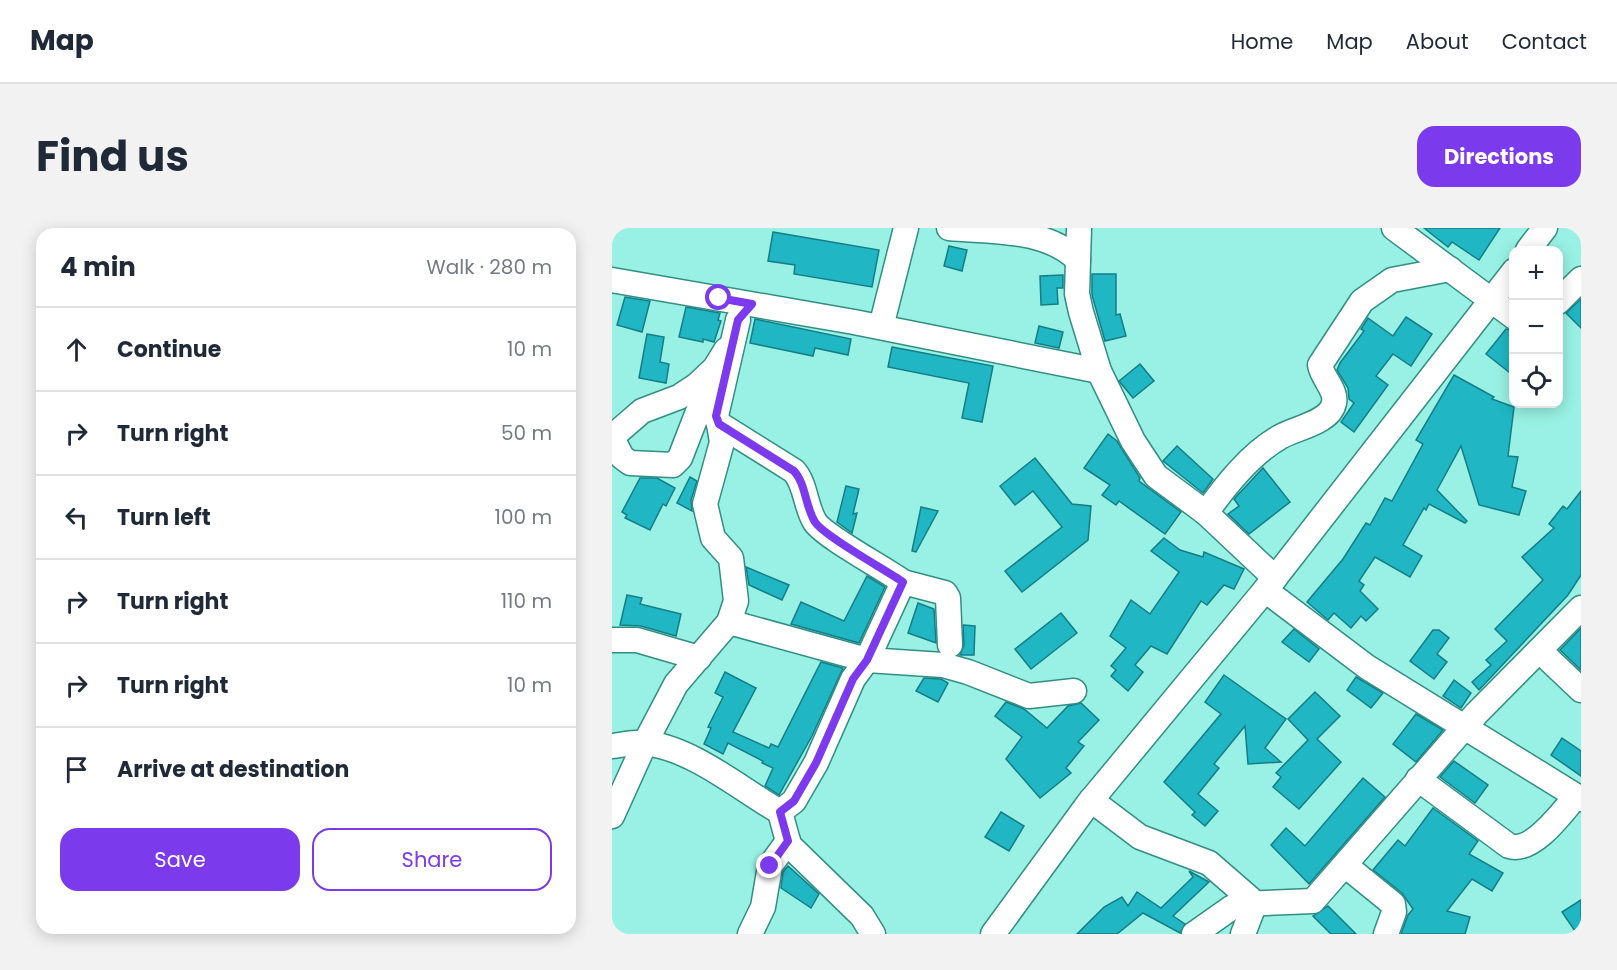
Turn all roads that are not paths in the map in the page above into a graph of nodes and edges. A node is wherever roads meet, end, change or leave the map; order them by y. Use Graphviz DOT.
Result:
graph roads {
  1 [pos="906,228"];
  2 [pos="949,228"];
  3 [pos="1079,228"];
  4 [pos="1394,228"];
  5 [pos="1545,228"];
  6 [pos="1531,246"];
  7 [pos="1078,260"];
  8 [pos="1450,269"];
  9 [pos="1509,279"];
  10 [pos="1581,279"];
  11 [pos="613,283"];
  12 [pos="1494,299"];
  13 [pos="1560,300"];
  14 [pos="745,312"];
  15 [pos="1509,312"];
  16 [pos="881,327"];
  17 [pos="715,368"];
  18 [pos="1099,371"];
  19 [pos="719,424"];
  20 [pos="612,438"];
  21 [pos="1206,513"];
  22 [pos="903,582"];
  23 [pos="1270,584"];
  24 [pos="1581,608"];
  25 [pos="729,621"];
  26 [pos="612,640"];
  27 [pos="950,645"];
  28 [pos="1540,651"];
  29 [pos="699,658"];
  30 [pos="867,660"];
  31 [pos="1581,690"];
  32 [pos="1074,691"];
  33 [pos="1463,728"];
  34 [pos="645,743"];
  35 [pos="612,746"];
  36 [pos="1418,779"];
  37 [pos="1578,797"];
  38 [pos="1091,800"];
  39 [pos="780,812"];
  40 [pos="612,816"];
  41 [pos="788,841"];
  42 [pos="1346,865"];
  43 [pos="1255,903"];
  44 [pos="750,934"];
  45 [pos="873,934"];
  46 [pos="993,934"];
  47 [pos="1194,934"];
  48 [pos="1243,934"];
  49 [pos="1386,934"];
  1 -- 16 [label="street"];
  2 -- 7 [label="street"];
  3 -- 7 [label="street"];
  4 -- 8 [label="street"];
  5 -- 6 [label="street"];
  7 -- 18 [label="street"];
  8 -- 12 [label="street"];
  8 -- 21 [label="street"];
  9 -- 12 [label="street"];
  10 -- 13 [label="street"];
  11 -- 14 [label="street"];
  12 -- 15 [label="street"];
  12 -- 23 [label="street"];
  14 -- 16 [label="street"];
  14 -- 17 [label="street"];
  14 -- 19 [label="street"];
  16 -- 18 [label="street"];
  17 -- 20 [label="street"];
  17 -- 20 [label="street"];
  18 -- 21 [label="street"];
  19 -- 22 [label="street"];
  19 -- 25 [label="street"];
  21 -- 23 [label="street"];
  22 -- 27 [label="street"];
  22 -- 30 [label="street"];
  23 -- 33 [label="street"];
  23 -- 38 [label="street"];
  24 -- 28 [label="street"];
  25 -- 29 [label="street"];
  25 -- 30 [label="street"];
  26 -- 29 [label="street"];
  28 -- 31 [label="street"];
  28 -- 33 [label="street"];
  29 -- 34 [label="street"];
  30 -- 32 [label="street"];
  30 -- 39 [label="street"];
  33 -- 36 [label="street"];
  33 -- 37 [label="street"];
  34 -- 35 [label="street"];
  34 -- 39 [label="street"];
  34 -- 40 [label="street"];
  36 -- 37 [label="street"];
  36 -- 42 [label="street"];
  38 -- 43 [label="street"];
  38 -- 46 [label="street"];
  39 -- 41 [label="street"];
  41 -- 44 [label="street"];
  41 -- 45 [label="street"];
  42 -- 43 [label="street"];
  42 -- 49 [label="street"];
  43 -- 47 [label="street"];
  43 -- 48 [label="street"];
}
